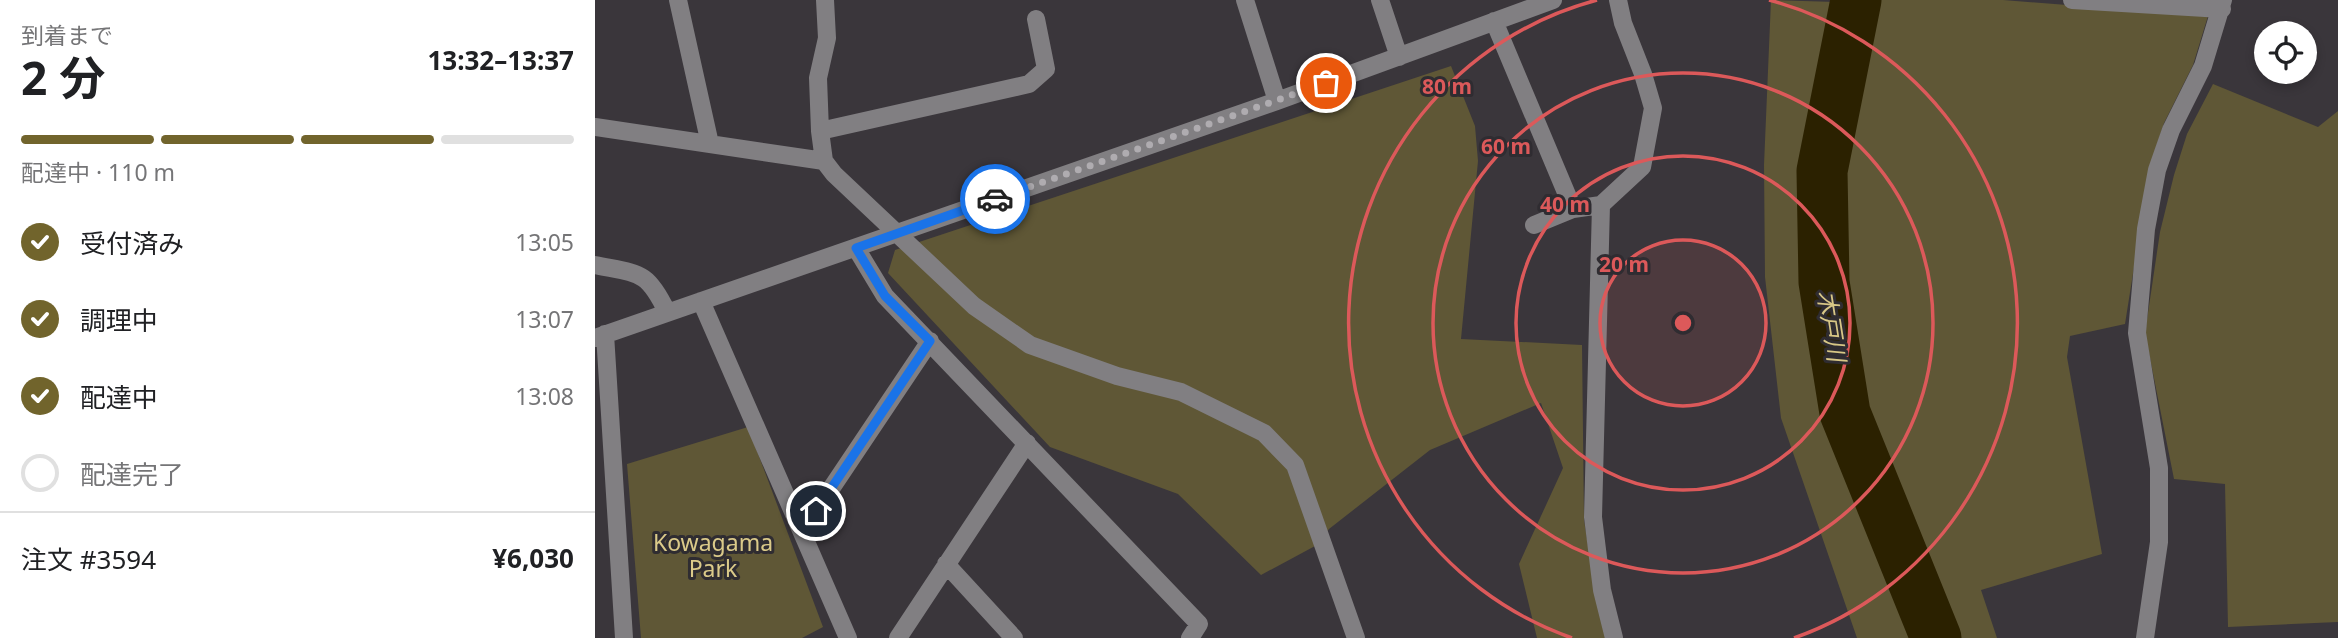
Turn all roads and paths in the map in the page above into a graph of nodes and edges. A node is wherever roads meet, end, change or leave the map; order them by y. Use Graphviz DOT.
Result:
graph roads {
  1 [pos="678,0"];
  2 [pos="825,0"];
  3 [pos="1245,0"];
  4 [pos="1380,0"];
  5 [pos="1553,0"];
  6 [pos="1618,0"];
  7 [pos="2072,0"];
  8 [pos="2222,4"];
  9 [pos="1519,6"];
  10 [pos="1036,19"];
  11 [pos="1494,21"];
  12 [pos="1399,57"];
  13 [pos="1277,101"];
  14 [pos="595,127"];
  15 [pos="820,131"];
  16 [pos="710,144"];
  17 [pos="824,161"];
  18 [pos="1601,205"];
  19 [pos="1573,209"];
  20 [pos="1534,225"];
  21 [pos="899,232"];
  22 [pos="856,248"];
  23 [pos="595,265"];
  24 [pos="701,301"];
  25 [pos="667,312"];
  26 [pos="600,336"];
  27 [pos="930,341"];
  28 [pos="1027,443"];
  29 [pos="802,532"];
  30 [pos="946,564"];
  31 [pos="624,638"];
  32 [pos="848,638"];
  33 [pos="898,638"];
  34 [pos="1014,638"];
  35 [pos="1190,638"];
  36 [pos="1356,638"];
  37 [pos="1614,638"];
  38 [pos="2145,638"];
  1 -- 16 [label="street"];
  2 -- 15 [label="street"];
  3 -- 13 [label="street"];
  4 -- 12 [label="street"];
  5 -- 9 [label="street"];
  6 -- 18 [label="street"];
  7 -- 8 [label="street"];
  8 -- 38 [label="street"];
  9 -- 11 [label="street"];
  10 -- 15 [label="street"];
  11 -- 12 [label="street"];
  11 -- 19 [label="street"];
  12 -- 13 [label="street"];
  13 -- 21 [label="street"];
  14 -- 16 [label="street"];
  15 -- 17 [label="street"];
  16 -- 17 [label="street"];
  17 -- 21 [label="street"];
  18 -- 19 [label="street"];
  18 -- 37 [label="street"];
  19 -- 20 [label="street"];
  21 -- 22 [label="street"];
  21 -- 36 [label="street"];
  22 -- 24 [label="street"];
  22 -- 27 [label="street"];
  23 -- 25 [label="street"];
  24 -- 25 [label="street"];
  24 -- 29 [label="street"];
  25 -- 26 [label="street"];
  26 -- 31 [label="street"];
  27 -- 28 [label="street"];
  27 -- 29 [label="street"];
  28 -- 30 [label="street"];
  28 -- 35 [label="street"];
  29 -- 32 [label="street"];
  30 -- 33 [label="street"];
  30 -- 34 [label="street"];
}
